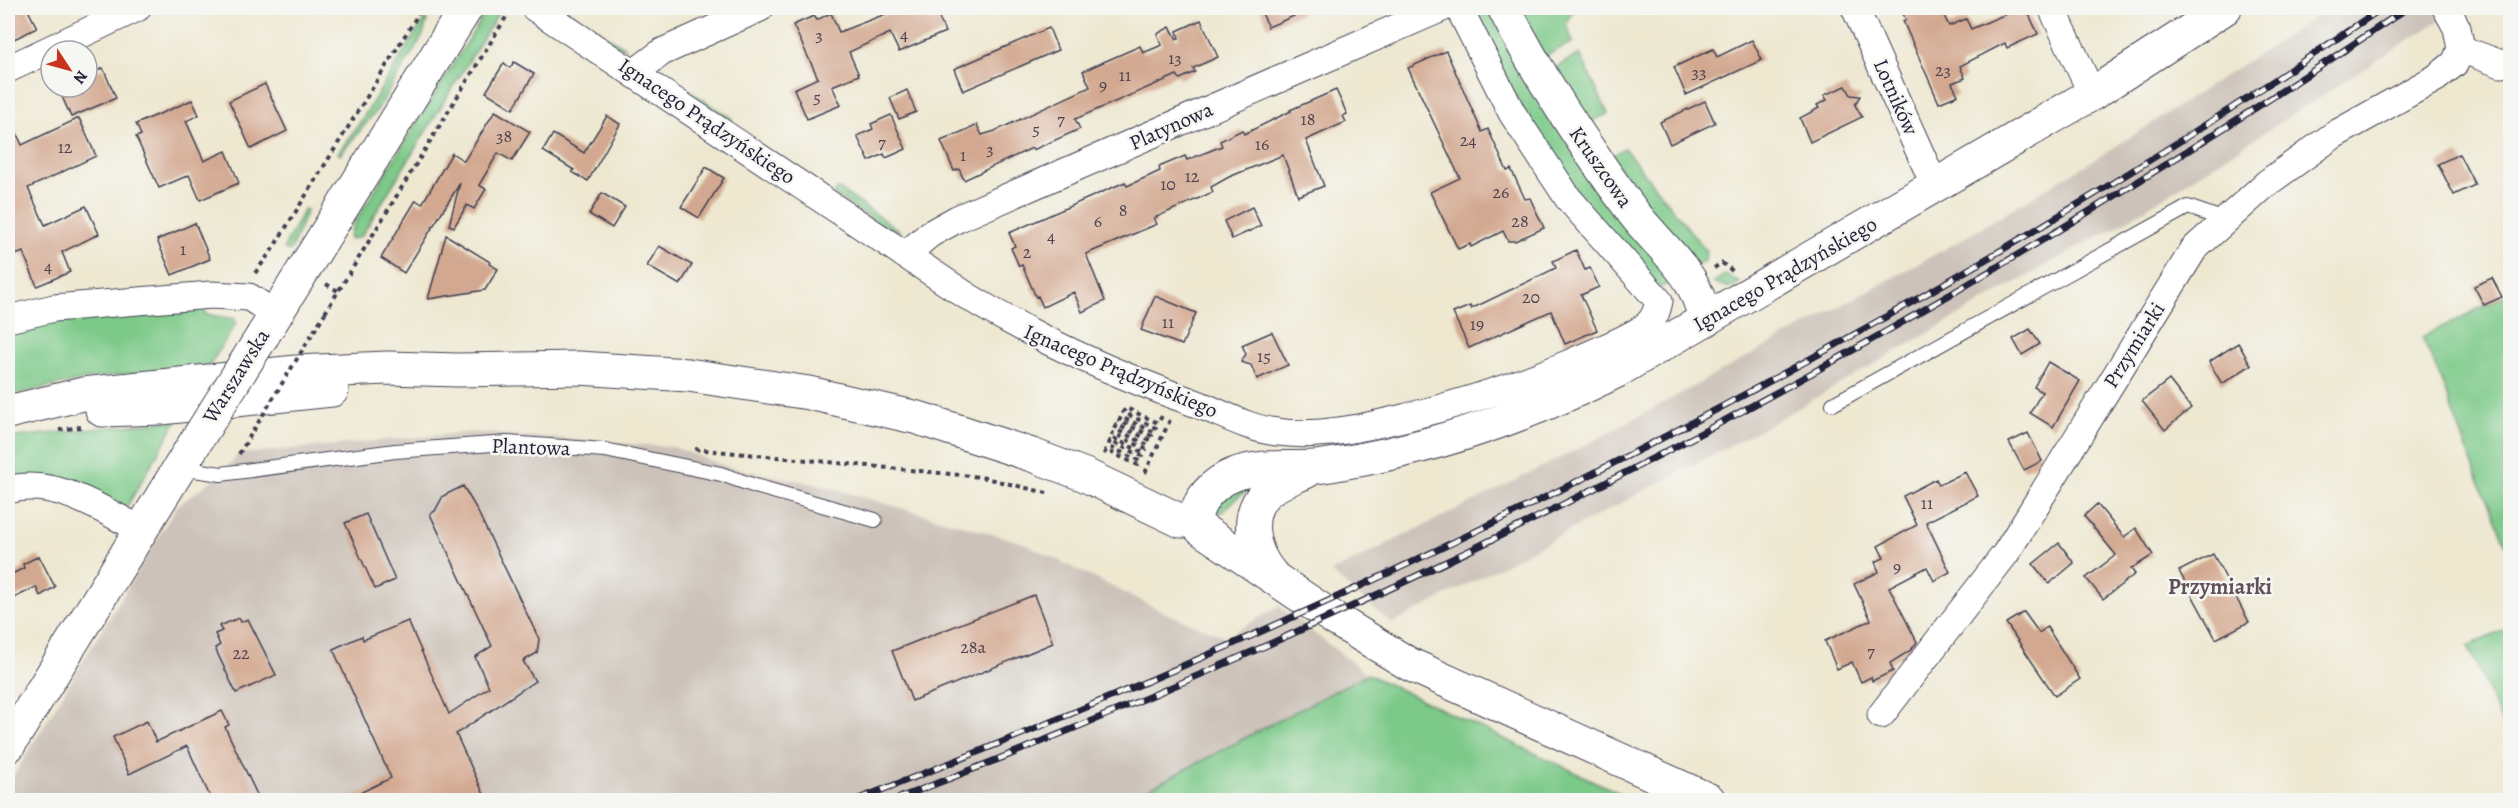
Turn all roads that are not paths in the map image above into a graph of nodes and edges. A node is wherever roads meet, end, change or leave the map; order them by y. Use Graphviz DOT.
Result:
graph roads {
  1 [pos="137,8"];
  2 [pos="535,8"];
  3 [pos="760,8"];
  4 [pos="1442,8"];
  5 [pos="1459,8"];
  6 [pos="1504,8"];
  7 [pos="1856,8"];
  8 [pos="2052,8"];
  9 [pos="2224,8"];
  10 [pos="2446,8"];
  11 [pos="462,9"];
  12 [pos="2461,49"];
  13 [pos="2511,62"];
  14 [pos="8,69"];
  15 [pos="634,73"];
  16 [pos="2092,94"];
  17 [pos="1935,186"];
  18 [pos="2225,220"];
  19 [pos="905,255"];
  20 [pos="8,319"];
  21 [pos="1706,320"];
  22 [pos="269,325"];
  23 [pos="1833,404"];
  24 [pos="8,413"];
  25 [pos="184,461"];
  26 [pos="1314,467"];
  27 [pos="8,490"];
  28 [pos="1268,490"];
  29 [pos="875,520"];
  30 [pos="1203,528"];
  31 [pos="142,530"];
  32 [pos="1274,576"];
  33 [pos="1881,716"];
  34 [pos="8,746"];
  35 [pos="1709,801"];
  1 -- 14 [label="street"];
  2 -- 15 [label="street, Ignacego Prądzyńskiego"];
  3 -- 15 [label="street"];
  4 -- 19 [label="street, Platynowa"];
  5 -- 19 [label="street, Ignacego Prądzyńskiego"];
  6 -- 21 [label="main road, Kruszcowa"];
  7 -- 17 [label="street, Lotników"];
  8 -- 16 [label="street"];
  9 -- 16 [label="main road, Ignacego Prądzyńskiego"];
  10 -- 12 [label="street"];
  11 -- 22 [label="main road, Warszawska"];
  12 -- 13 [label="street"];
  12 -- 18 [label="street, Przymiarki"];
  15 -- 19 [label="street, Ignacego Prądzyńskiego"];
  16 -- 17 [label="main road, Ignacego Prądzyńskiego"];
  17 -- 21 [label="main road, Ignacego Prądzyńskiego"];
  18 -- 23 [label="lane"];
  18 -- 33 [label="street, Przymiarki"];
  20 -- 22 [label="street"];
  21 -- 26 [label="main road, Ignacego Prądzyńskiego"];
  22 -- 25 [label="main road, Warszawska, bridge"];
  24 -- 30 [label="main road"];
  25 -- 29 [label="lane, Plantowa"];
  25 -- 31 [label="main road, Warszawska"];
  26 -- 28 [label="main road, Ignacego Prądzyńskiego"];
  26 -- 30 [label="main road, Ignacego Prądzyńskiego"];
  27 -- 31 [label="street"];
  28 -- 30 [label="main road, Ignacego Prądzyńskiego"];
  28 -- 32 [label="main road"];
  30 -- 32 [label="main road"];
  31 -- 34 [label="main road, Warszawska"];
  32 -- 35 [label="main road"];
}
